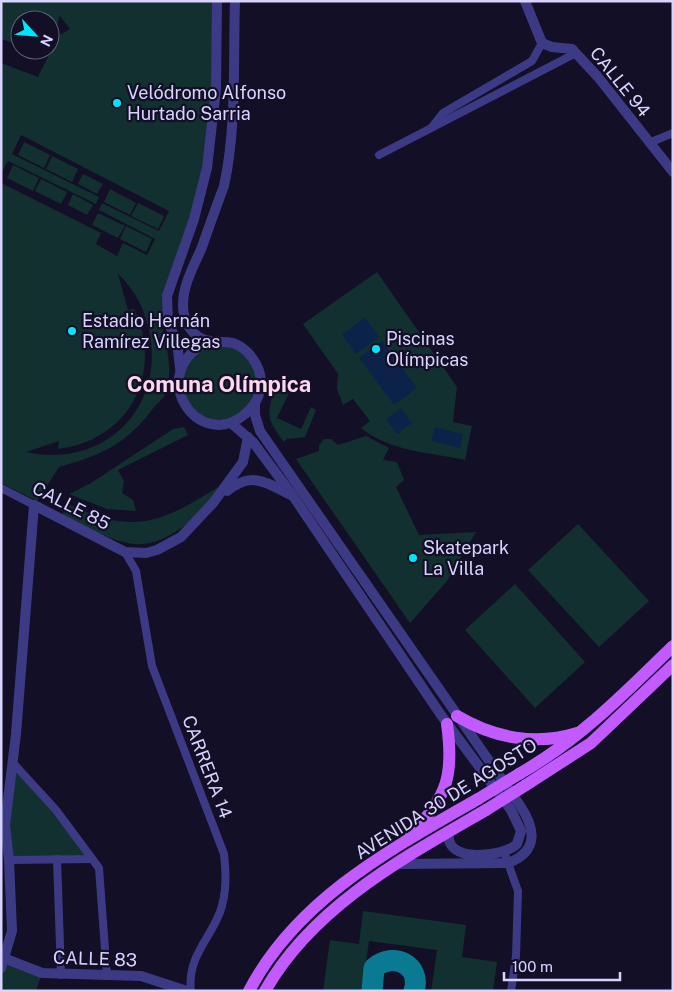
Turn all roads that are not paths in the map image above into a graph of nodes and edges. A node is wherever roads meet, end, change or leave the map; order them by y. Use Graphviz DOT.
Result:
graph roads {
  1 [pos="218,1"];
  2 [pos="234,1"];
  3 [pos="525,1"];
  4 [pos="542,43"];
  5 [pos="576,53"];
  6 [pos="482,97"];
  7 [pos="673,133"];
  8 [pos="649,143"];
  9 [pos="380,155"];
  10 [pos="673,172"];
  11 [pos="209,341"];
  12 [pos="180,369"];
  13 [pos="255,403"];
  14 [pos="231,423"];
  15 [pos="248,437"];
  16 [pos="1,488"];
  17 [pos="293,496"];
  18 [pos="213,503"];
  19 [pos="34,505"];
  20 [pos="125,552"];
  21 [pos="673,646"];
  22 [pos="673,665"];
  23 [pos="452,720"];
  24 [pos="582,732"];
  25 [pos="13,764"];
  26 [pos="522,779"];
  27 [pos="482,804"];
  28 [pos="453,829"];
  29 [pos="504,852"];
  30 [pos="389,853"];
  31 [pos="57,859"];
  32 [pos="92,859"];
  33 [pos="9,860"];
  34 [pos="508,863"];
  35 [pos="398,864"];
  36 [pos="3,961"];
  37 [pos="61,975"];
  38 [pos="106,976"];
  39 [pos="189,991"];
  40 [pos="249,991"];
  41 [pos="265,991"];
  42 [pos="511,991"];
  1 -- 12 [label="street"];
  2 -- 11 [label="street"];
  3 -- 4 [label="street"];
  4 -- 5 [label="street, CALLE 94"];
  4 -- 6 [label="street"];
  5 -- 6 [label="street"];
  5 -- 8 [label="street, CALLE 94"];
  6 -- 9 [label="street"];
  7 -- 8 [label="street"];
  8 -- 10 [label="street, CALLE 94"];
  11 -- 12 [label="street"];
  11 -- 13 [label="street"];
  12 -- 14 [label="street"];
  13 -- 14 [label="street"];
  13 -- 23 [label="street"];
  14 -- 15 [label="street"];
  15 -- 17 [label="street"];
  15 -- 18 [label="street"];
  16 -- 19 [label="street, CALLE 85"];
  17 -- 18 [label="street"];
  17 -- 23 [label="street"];
  18 -- 20 [label="street"];
  19 -- 20 [label="street, CALLE 85"];
  19 -- 25 [label="street"];
  20 -- 39 [label="street, CARRERA 14"];
  21 -- 24 [label="main road, AVENIDA 30 DE AGOSTO"];
  22 -- 26 [label="main road, AVENIDA 30 DE AGOSTO"];
  23 -- 24 [label="main road"];
  23 -- 29 [label="street"];
  23 -- 30 [label="main road"];
  23 -- 34 [label="street"];
  24 -- 26 [label="main road, AVENIDA 30 DE AGOSTO"];
  25 -- 32 [label="street"];
  25 -- 33 [label="street"];
  26 -- 27 [label="main road, AVENIDA 30 DE AGOSTO, bridge"];
  27 -- 28 [label="main road, AVENIDA 30 DE AGOSTO"];
  27 -- 30 [label="main road, AVENIDA 30 DE AGOSTO"];
  28 -- 29 [label="street"];
  28 -- 35 [label="main road, AVENIDA 30 DE AGOSTO"];
  29 -- 34 [label="street"];
  30 -- 40 [label="main road, AVENIDA 30 DE AGOSTO"];
  31 -- 32 [label="street"];
  31 -- 33 [label="street"];
  31 -- 37 [label="street"];
  32 -- 38 [label="street"];
  33 -- 36 [label="street"];
  34 -- 35 [label="street"];
  34 -- 42 [label="street"];
  35 -- 41 [label="main road, AVENIDA 30 DE AGOSTO"];
  36 -- 37 [label="street, CALLE 83"];
  37 -- 38 [label="street, CALLE 83"];
  38 -- 39 [label="street, CALLE 83"];
}
